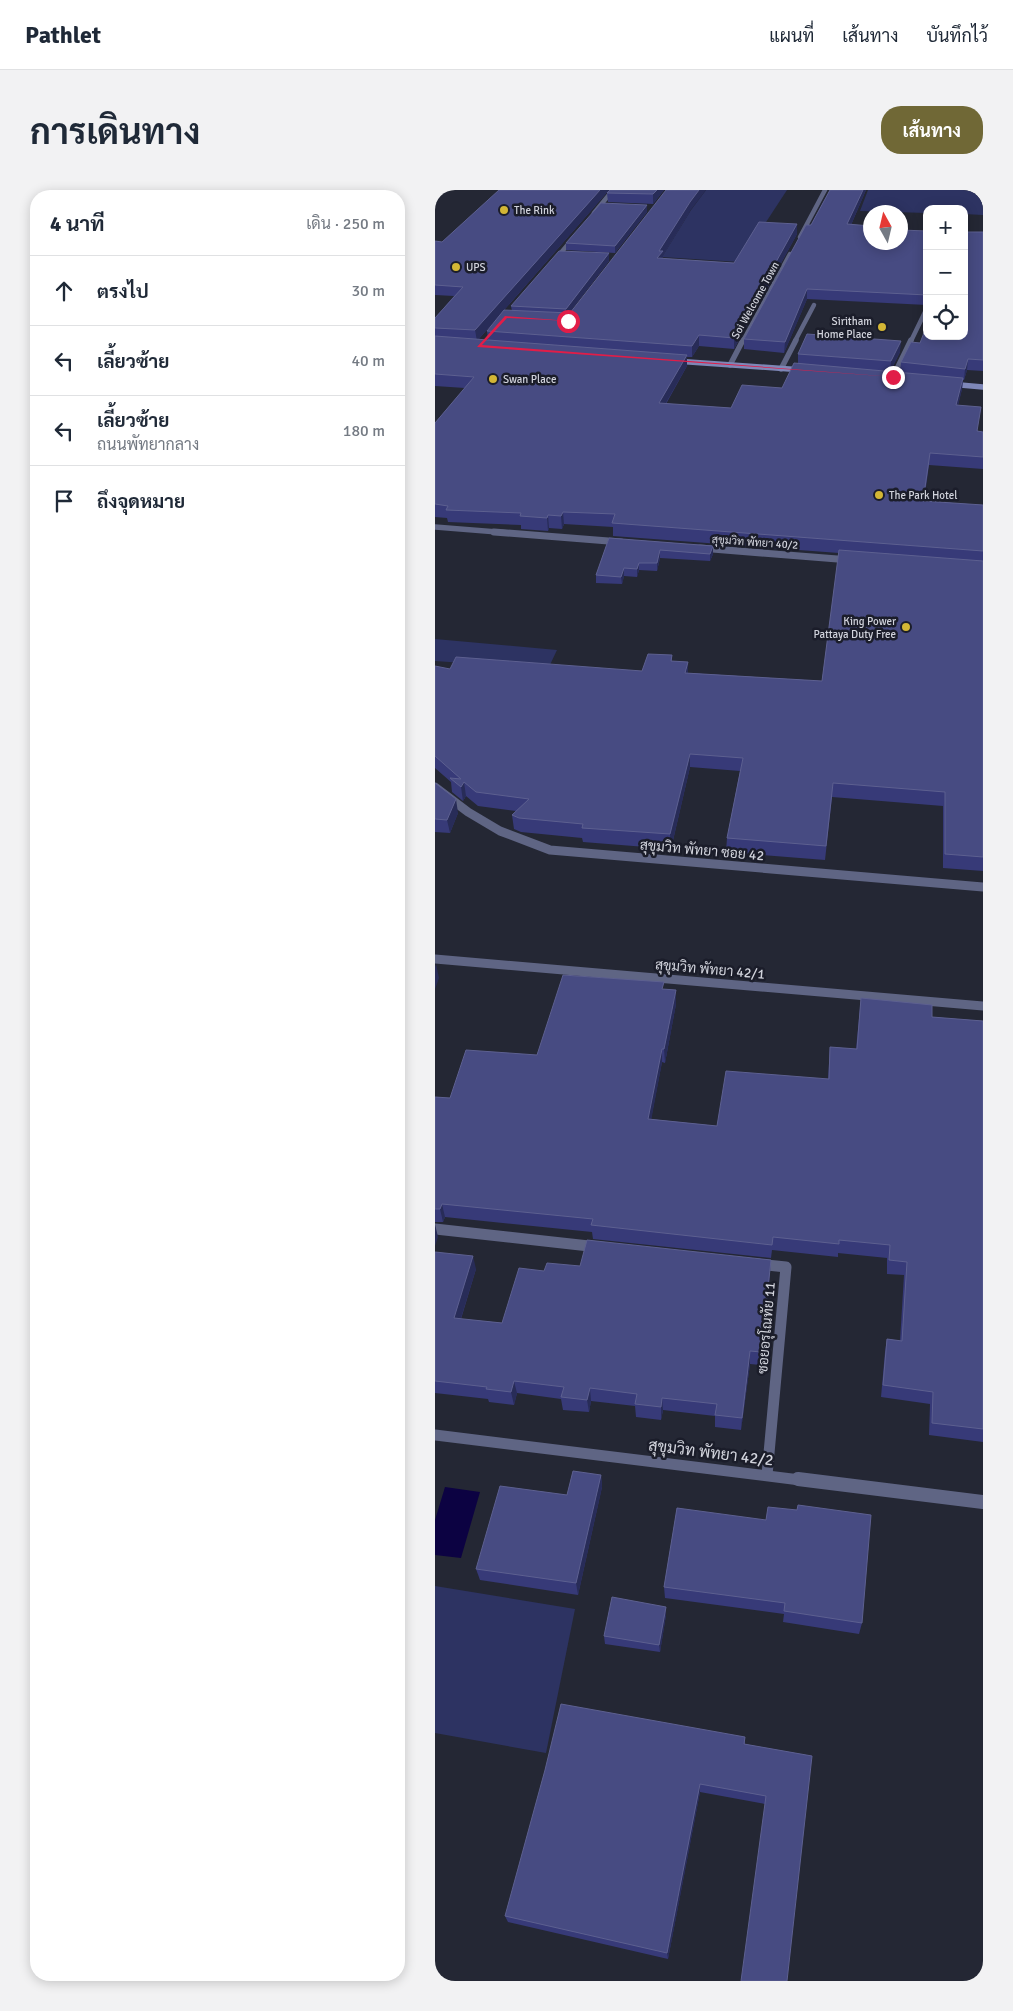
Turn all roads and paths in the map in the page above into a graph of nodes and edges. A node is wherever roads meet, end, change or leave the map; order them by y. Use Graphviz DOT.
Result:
graph roads {
  1 [pos="613,190"];
  2 [pos="825,190"];
  3 [pos="600,206"];
  4 [pos="609,206"];
  5 [pos="589,219"];
  6 [pos="577,233"];
  7 [pos="797,242"];
  8 [pos="792,251"];
  9 [pos="560,254"];
  10 [pos="570,255"];
  11 [pos="548,268"];
  12 [pos="814,305"];
  13 [pos="923,316"];
  14 [pos="666,360"];
  15 [pos="730,365"];
  16 [pos="781,369"];
  17 [pos="807,371"];
  18 [pos="884,377"];
  19 [pos="893,377"];
  20 [pos="902,378"];
  21 [pos="947,378"];
  22 [pos="983,380"];
  23 [pos="945,384"];
  24 [pos="983,387"];
  25 [pos="435,527"];
  26 [pos="634,543"];
  27 [pos="693,547"];
  28 [pos="862,560"];
  29 [pos="435,787"];
  30 [pos="983,887"];
  31 [pos="435,960"];
  32 [pos="983,1006"];
  33 [pos="435,1230"];
  34 [pos="607,1248"];
  35 [pos="749,1263"];
  36 [pos="435,1435"];
  37 [pos="767,1475"];
  38 [pos="983,1502"];
  1 -- 3 [label="street"];
  2 -- 7 [label="street"];
  3 -- 4 [label="street"];
  3 -- 5 [label="street"];
  6 -- 9 [label="street"];
  8 -- 15 [label="street, Soi Welcome Town"];
  9 -- 10 [label="street"];
  9 -- 11 [label="street"];
  12 -- 16 [label="street"];
  13 -- 19 [label="street"];
  14 -- 15 [label="main road"];
  15 -- 16 [label="main road"];
  16 -- 17 [label="main road"];
  18 -- 19 [label="main road"];
  19 -- 20 [label="main road"];
  21 -- 22 [label="main road"];
  23 -- 24 [label="main road"];
  25 -- 26 [label="street"];
  27 -- 28 [label="street, สุขุมวิท พัทยา 40/2"];
  29 -- 30 [label="street, สุขุมวิท พัทยา ซอย 42"];
  31 -- 32 [label="street, สุขุมวิท พัทยา 42/1"];
  33 -- 34 [label="street"];
  35 -- 37 [label="street, ซอยอรุโณทัย 11"];
  36 -- 37 [label="street, สุขุมวิท พัทยา 42/2"];
  37 -- 38 [label="street, สุขุมวิท พัทยา 42/2"];
}
